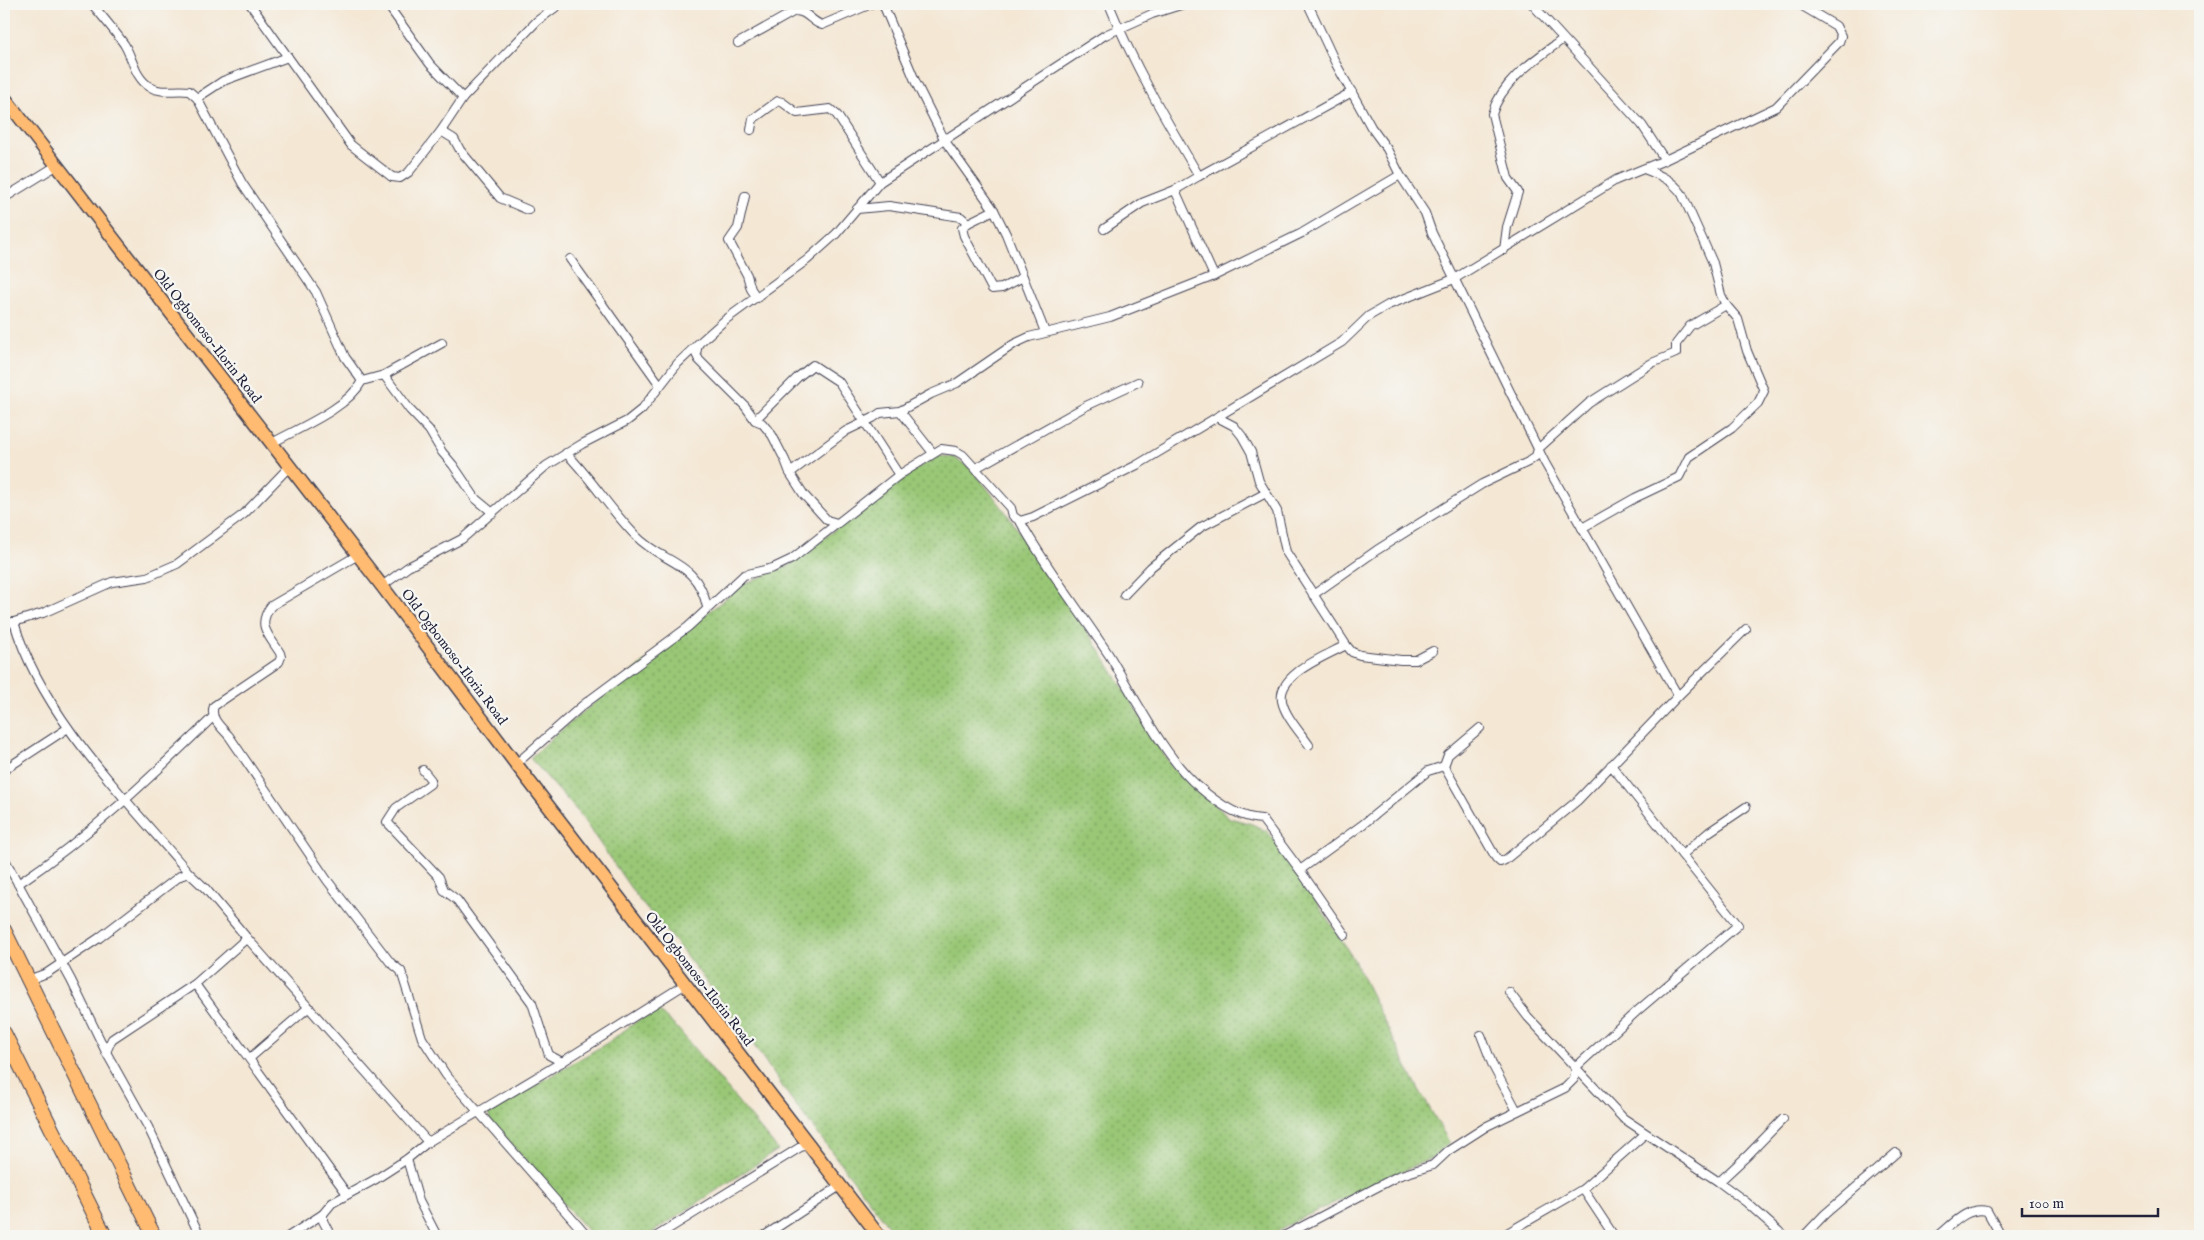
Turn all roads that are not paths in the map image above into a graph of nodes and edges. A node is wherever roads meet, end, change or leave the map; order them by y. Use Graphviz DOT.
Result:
graph roads {
  1 [pos="92,4"];
  2 [pos="250,4"];
  3 [pos="387,4"];
  4 [pos="560,4"];
  5 [pos="871,4"];
  6 [pos="883,4"];
  7 [pos="1109,4"];
  8 [pos="1184,4"];
  9 [pos="1308,4"];
  10 [pos="1532,4"];
  11 [pos="1799,4"];
  12 [pos="1119,28"];
  13 [pos="1564,39"];
  14 [pos="738,43"];
  15 [pos="288,57"];
  16 [pos="1352,92"];
  17 [pos="4,98"];
  18 [pos="196,98"];
  19 [pos="463,98"];
  20 [pos="751,130"];
  21 [pos="441,131"];
  22 [pos="946,141"];
  23 [pos="1665,160"];
  24 [pos="56,166"];
  25 [pos="1644,169"];
  26 [pos="1400,175"];
  27 [pos="1199,176"];
  28 [pos="880,182"];
  29 [pos="1175,190"];
  30 [pos="745,196"];
  31 [pos="4,198"];
  32 [pos="857,209"];
  33 [pos="528,210"];
  34 [pos="994,210"];
  35 [pos="968,223"];
  36 [pos="1104,229"];
  37 [pos="1504,250"];
  38 [pos="570,259"];
  39 [pos="1023,276"];
  40 [pos="1214,276"];
  41 [pos="1454,279"];
  42 [pos="756,298"];
  43 [pos="1726,305"];
  44 [pos="1045,332"];
  45 [pos="442,343"];
  46 [pos="698,344"];
  47 [pos="384,375"];
  48 [pos="362,381"];
  49 [pos="1138,382"];
  50 [pos="660,385"];
  51 [pos="900,411"];
  52 [pos="1217,417"];
  53 [pos="755,420"];
  54 [pos="864,422"];
  55 [pos="272,443"];
  56 [pos="1538,449"];
  57 [pos="566,452"];
  58 [pos="933,453"];
  59 [pos="290,466"];
  60 [pos="976,468"];
  61 [pos="790,473"];
  62 [pos="900,475"];
  63 [pos="1266,493"];
  64 [pos="493,513"];
  65 [pos="1020,522"];
  66 [pos="837,523"];
  67 [pos="1582,528"];
  68 [pos="358,554"];
  69 [pos="382,586"];
  70 [pos="1124,595"];
  71 [pos="1313,595"];
  72 [pos="707,607"];
  73 [pos="14,622"];
  74 [pos="4,623"];
  75 [pos="1746,629"];
  76 [pos="1346,645"];
  77 [pos="1433,651"];
  78 [pos="1678,696"];
  79 [pos="213,717"];
  80 [pos="68,728"];
  81 [pos="1480,728"];
  82 [pos="1308,745"];
  83 [pos="516,764"];
  84 [pos="1611,765"];
  85 [pos="1444,766"];
  86 [pos="4,770"];
  87 [pos="423,770"];
  88 [pos="126,800"];
  89 [pos="1746,807"];
  90 [pos="1682,855"];
  91 [pos="4,858"];
  92 [pos="1300,870"];
  93 [pos="189,873"];
  94 [pos="18,884"];
  95 [pos="4,930"];
  96 [pos="1345,935"];
  97 [pos="247,938"];
  98 [pos="60,964"];
  99 [pos="28,980"];
  100 [pos="195,984"];
  101 [pos="684,985"];
  102 [pos="1509,992"];
  103 [pos="309,1008"];
  104 [pos="4,1033"];
  105 [pos="1481,1036"];
  106 [pos="98,1037"];
  107 [pos="112,1040"];
  108 [pos="106,1052"];
  109 [pos="250,1058"];
  110 [pos="562,1062"];
  111 [pos="1576,1067"];
  112 [pos="1517,1111"];
  113 [pos="480,1112"];
  114 [pos="1783,1118"];
  115 [pos="1645,1134"];
  116 [pos="428,1142"];
  117 [pos="807,1143"];
  118 [pos="1896,1153"];
  119 [pos="407,1159"];
  120 [pos="1719,1182"];
  121 [pos="840,1186"];
  122 [pos="1583,1189"];
  123 [pos="347,1194"];
  124 [pos="323,1214"];
  125 [pos="105,1236"];
  126 [pos="154,1236"];
  127 [pos="200,1236"];
  128 [pos="289,1236"];
  129 [pos="331,1236"];
  130 [pos="437,1236"];
  131 [pos="587,1236"];
  132 [pos="657,1236"];
  133 [pos="764,1236"];
  134 [pos="878,1236"];
  135 [pos="1284,1236"];
  136 [pos="1502,1236"];
  137 [pos="1614,1236"];
  138 [pos="1784,1236"];
  139 [pos="1804,1236"];
  140 [pos="1938,1236"];
  141 [pos="2001,1236"];
  1 -- 18 [label="street"];
  2 -- 15 [label="street"];
  3 -- 19 [label="street"];
  4 -- 19 [label="street"];
  5 -- 14 [label="street"];
  6 -- 22 [label="street"];
  7 -- 12 [label="street"];
  8 -- 12 [label="street"];
  9 -- 16 [label="street"];
  10 -- 13 [label="street"];
  11 -- 23 [label="street"];
  12 -- 22 [label="street"];
  12 -- 27 [label="street"];
  13 -- 23 [label="street"];
  13 -- 37 [label="street"];
  15 -- 18 [label="street"];
  15 -- 21 [label="street"];
  16 -- 26 [label="street"];
  16 -- 27 [label="street"];
  17 -- 24 [label="highway, Old Ogbomoso-Ilorin Road"];
  18 -- 48 [label="street"];
  19 -- 21 [label="street"];
  20 -- 28 [label="street"];
  21 -- 33 [label="street"];
  22 -- 28 [label="street"];
  22 -- 34 [label="street"];
  23 -- 25 [label="street"];
  24 -- 31 [label="street"];
  24 -- 55 [label="highway, Old Ogbomoso-Ilorin Road"];
  25 -- 37 [label="street"];
  25 -- 43 [label="street"];
  26 -- 40 [label="street"];
  26 -- 41 [label="street"];
  27 -- 29 [label="street"];
  28 -- 32 [label="street"];
  29 -- 36 [label="street"];
  29 -- 40 [label="street"];
  30 -- 42 [label="street"];
  32 -- 35 [label="street"];
  32 -- 42 [label="street"];
  34 -- 35 [label="street"];
  34 -- 39 [label="street"];
  35 -- 39 [label="street"];
  37 -- 41 [label="street"];
  38 -- 50 [label="street"];
  39 -- 44 [label="street"];
  40 -- 44 [label="street"];
  41 -- 52 [label="street"];
  41 -- 56 [label="street"];
  42 -- 46 [label="street"];
  43 -- 56 [label="street"];
  43 -- 67 [label="street"];
  44 -- 51 [label="street"];
  45 -- 47 [label="street"];
  46 -- 50 [label="street"];
  46 -- 53 [label="street"];
  47 -- 48 [label="street"];
  47 -- 64 [label="street"];
  48 -- 55 [label="street"];
  49 -- 60 [label="street"];
  50 -- 57 [label="street"];
  51 -- 54 [label="street"];
  51 -- 58 [label="street"];
  52 -- 63 [label="street"];
  52 -- 65 [label="street"];
  53 -- 54 [label="street"];
  53 -- 61 [label="street"];
  54 -- 61 [label="street"];
  54 -- 62 [label="street"];
  55 -- 59 [label="highway, Old Ogbomoso-Ilorin Road"];
  56 -- 67 [label="street"];
  56 -- 71 [label="street"];
  57 -- 64 [label="street"];
  57 -- 72 [label="street"];
  58 -- 60 [label="street"];
  58 -- 62 [label="street"];
  59 -- 68 [label="highway, Old Ogbomoso-Ilorin Road"];
  59 -- 73 [label="street"];
  60 -- 65 [label="street"];
  61 -- 66 [label="street"];
  62 -- 66 [label="street"];
  63 -- 70 [label="street"];
  63 -- 71 [label="street"];
  64 -- 69 [label="street"];
  65 -- 92 [label="street"];
  66 -- 72 [label="street"];
  67 -- 78 [label="street"];
  68 -- 69 [label="highway, Old Ogbomoso-Ilorin Road"];
  68 -- 79 [label="street"];
  69 -- 83 [label="highway, Old Ogbomoso-Ilorin Road"];
  71 -- 76 [label="street"];
  72 -- 83 [label="street"];
  73 -- 74 [label="street"];
  73 -- 80 [label="street"];
  75 -- 78 [label="street"];
  76 -- 77 [label="street"];
  76 -- 82 [label="street"];
  78 -- 84 [label="street"];
  79 -- 88 [label="street"];
  79 -- 113 [label="street"];
  80 -- 86 [label="street"];
  80 -- 88 [label="street"];
  81 -- 85 [label="street"];
  83 -- 101 [label="highway, Old Ogbomoso-Ilorin Road"];
  84 -- 85 [label="street"];
  84 -- 90 [label="street"];
  85 -- 92 [label="street"];
  87 -- 110 [label="street"];
  88 -- 93 [label="street"];
  88 -- 94 [label="street"];
  89 -- 90 [label="street"];
  90 -- 111 [label="street"];
  91 -- 94 [label="street"];
  92 -- 96 [label="street"];
  93 -- 97 [label="street"];
  93 -- 98 [label="street"];
  94 -- 98 [label="street"];
  95 -- 99 [label="highway"];
  97 -- 100 [label="street"];
  97 -- 103 [label="street"];
  98 -- 99 [label="street"];
  98 -- 106 [label="street"];
  99 -- 126 [label="highway"];
  100 -- 107 [label="street"];
  100 -- 109 [label="street"];
  101 -- 110 [label="street"];
  101 -- 117 [label="highway, Old Ogbomoso-Ilorin Road"];
  102 -- 111 [label="street"];
  103 -- 109 [label="street"];
  103 -- 116 [label="street"];
  104 -- 125 [label="highway"];
  105 -- 112 [label="street"];
  106 -- 107 [label="street"];
  106 -- 108 [label="street"];
  107 -- 108 [label="street"];
  108 -- 127 [label="street"];
  109 -- 123 [label="street"];
  110 -- 113 [label="street"];
  111 -- 112 [label="street"];
  111 -- 115 [label="street"];
  112 -- 135 [label="street"];
  113 -- 116 [label="street"];
  113 -- 131 [label="street"];
  114 -- 120 [label="street"];
  115 -- 120 [label="street"];
  115 -- 122 [label="street"];
  116 -- 119 [label="street"];
  117 -- 121 [label="highway, Old Ogbomoso-Ilorin Road"];
  117 -- 132 [label="street"];
  118 -- 139 [label="street"];
  119 -- 123 [label="street"];
  119 -- 130 [label="street"];
  120 -- 138 [label="street"];
  121 -- 133 [label="street"];
  121 -- 134 [label="highway, Old Ogbomoso-Ilorin Road"];
  122 -- 136 [label="street"];
  122 -- 137 [label="street"];
  123 -- 124 [label="street"];
  124 -- 128 [label="street"];
  124 -- 129 [label="street"];
  140 -- 141 [label="street"];
}
